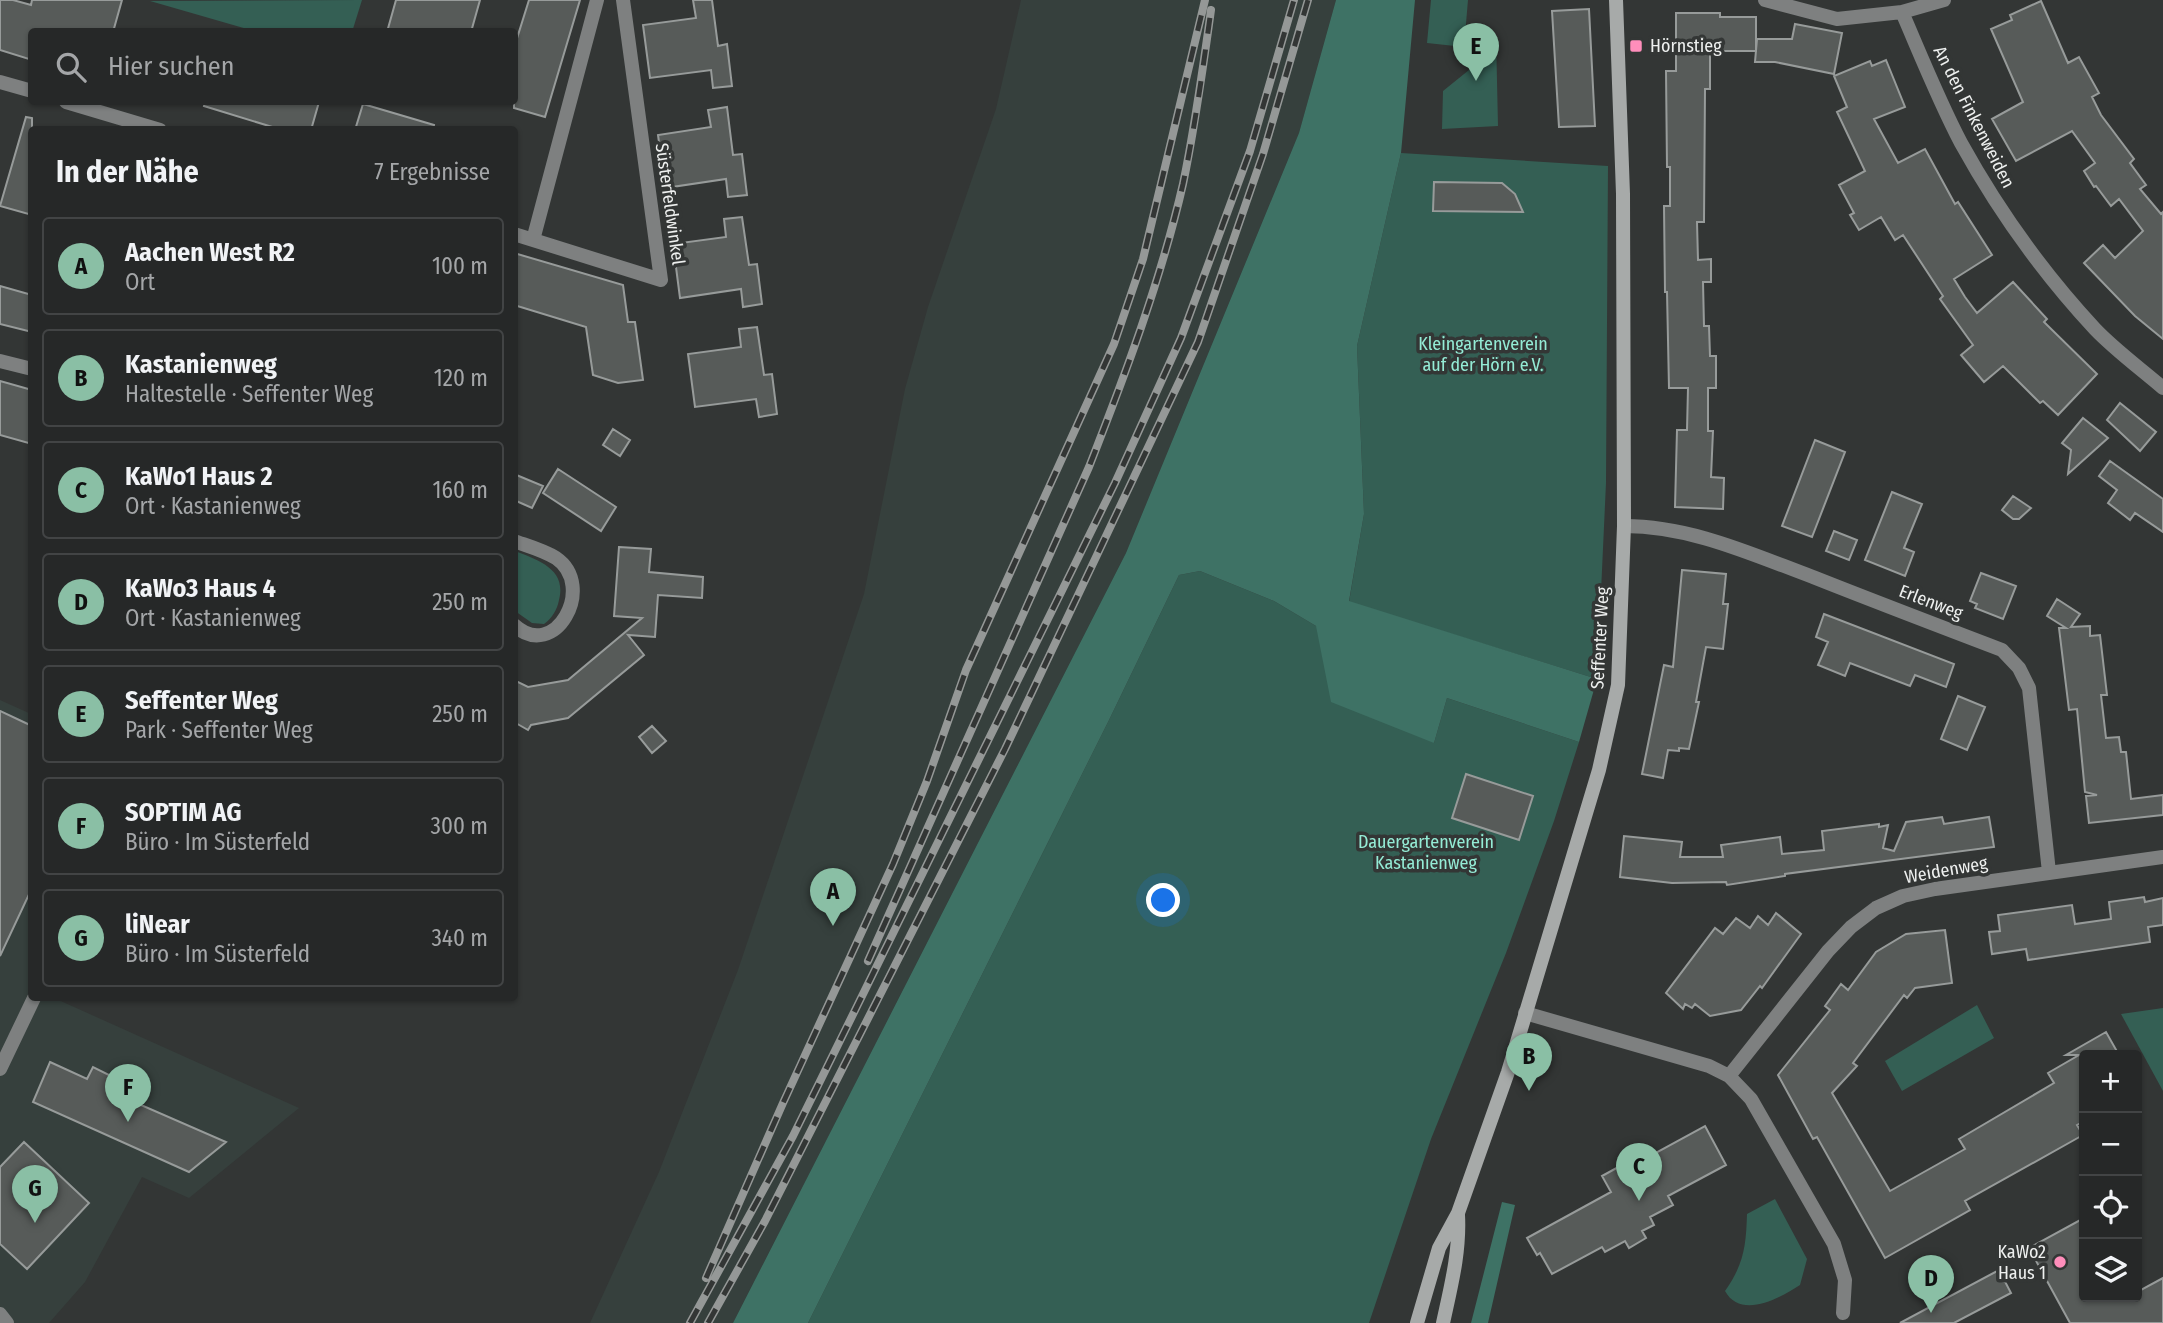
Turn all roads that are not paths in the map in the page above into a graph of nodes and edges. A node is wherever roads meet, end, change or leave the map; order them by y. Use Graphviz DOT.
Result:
graph roads {
  1 [pos="597,0"];
  2 [pos="623,0"];
  3 [pos="1616,0"];
  4 [pos="1765,0"];
  5 [pos="1944,0"];
  6 [pos="1902,12"];
  7 [pos="0,82"];
  8 [pos="28,90"];
  9 [pos="76,105"];
  10 [pos="147,126"];
  11 [pos="518,235"];
  12 [pos="533,240"];
  13 [pos="0,361"];
  14 [pos="28,368"];
  15 [pos="2163,388"];
  16 [pos="1625,526"];
  17 [pos="518,543"];
  18 [pos="518,627"];
  19 [pos="2163,857"];
  20 [pos="2049,872"];
  21 [pos="33,1001"];
  22 [pos="1525,1013"];
  23 [pos="0,1069"];
  24 [pos="1729,1076"];
  25 [pos="1458,1213"];
  26 [pos="1843,1313"];
  27 [pos="0,1314"];
  28 [pos="7,1323"];
  29 [pos="1417,1323"];
  30 [pos="1443,1323"];
  1 -- 12 [label="street"];
  2 -- 12 [label="street, Süsterfeldwinkel"];
  3 -- 16 [label="street, Seffenter Weg"];
  4 -- 6 [label="street"];
  5 -- 6 [label="street"];
  6 -- 15 [label="street, An den Finkenweiden"];
  7 -- 8 [label="street"];
  9 -- 10 [label="street"];
  11 -- 12 [label="street, Süsterfeldwinkel"];
  13 -- 14 [label="street"];
  16 -- 20 [label="street, Erlenweg"];
  16 -- 22 [label="street, Seffenter Weg"];
  17 -- 18 [label="street"];
  19 -- 20 [label="street, Weidenweg"];
  20 -- 24 [label="street, Weidenweg"];
  21 -- 23 [label="street"];
  22 -- 24 [label="street"];
  22 -- 25 [label="street, Seffenter Weg"];
  24 -- 26 [label="street"];
  25 -- 29 [label="street, Seffenter Weg"];
  25 -- 30 [label="street, Seffenter Weg"];
  27 -- 28 [label="street"];
}
